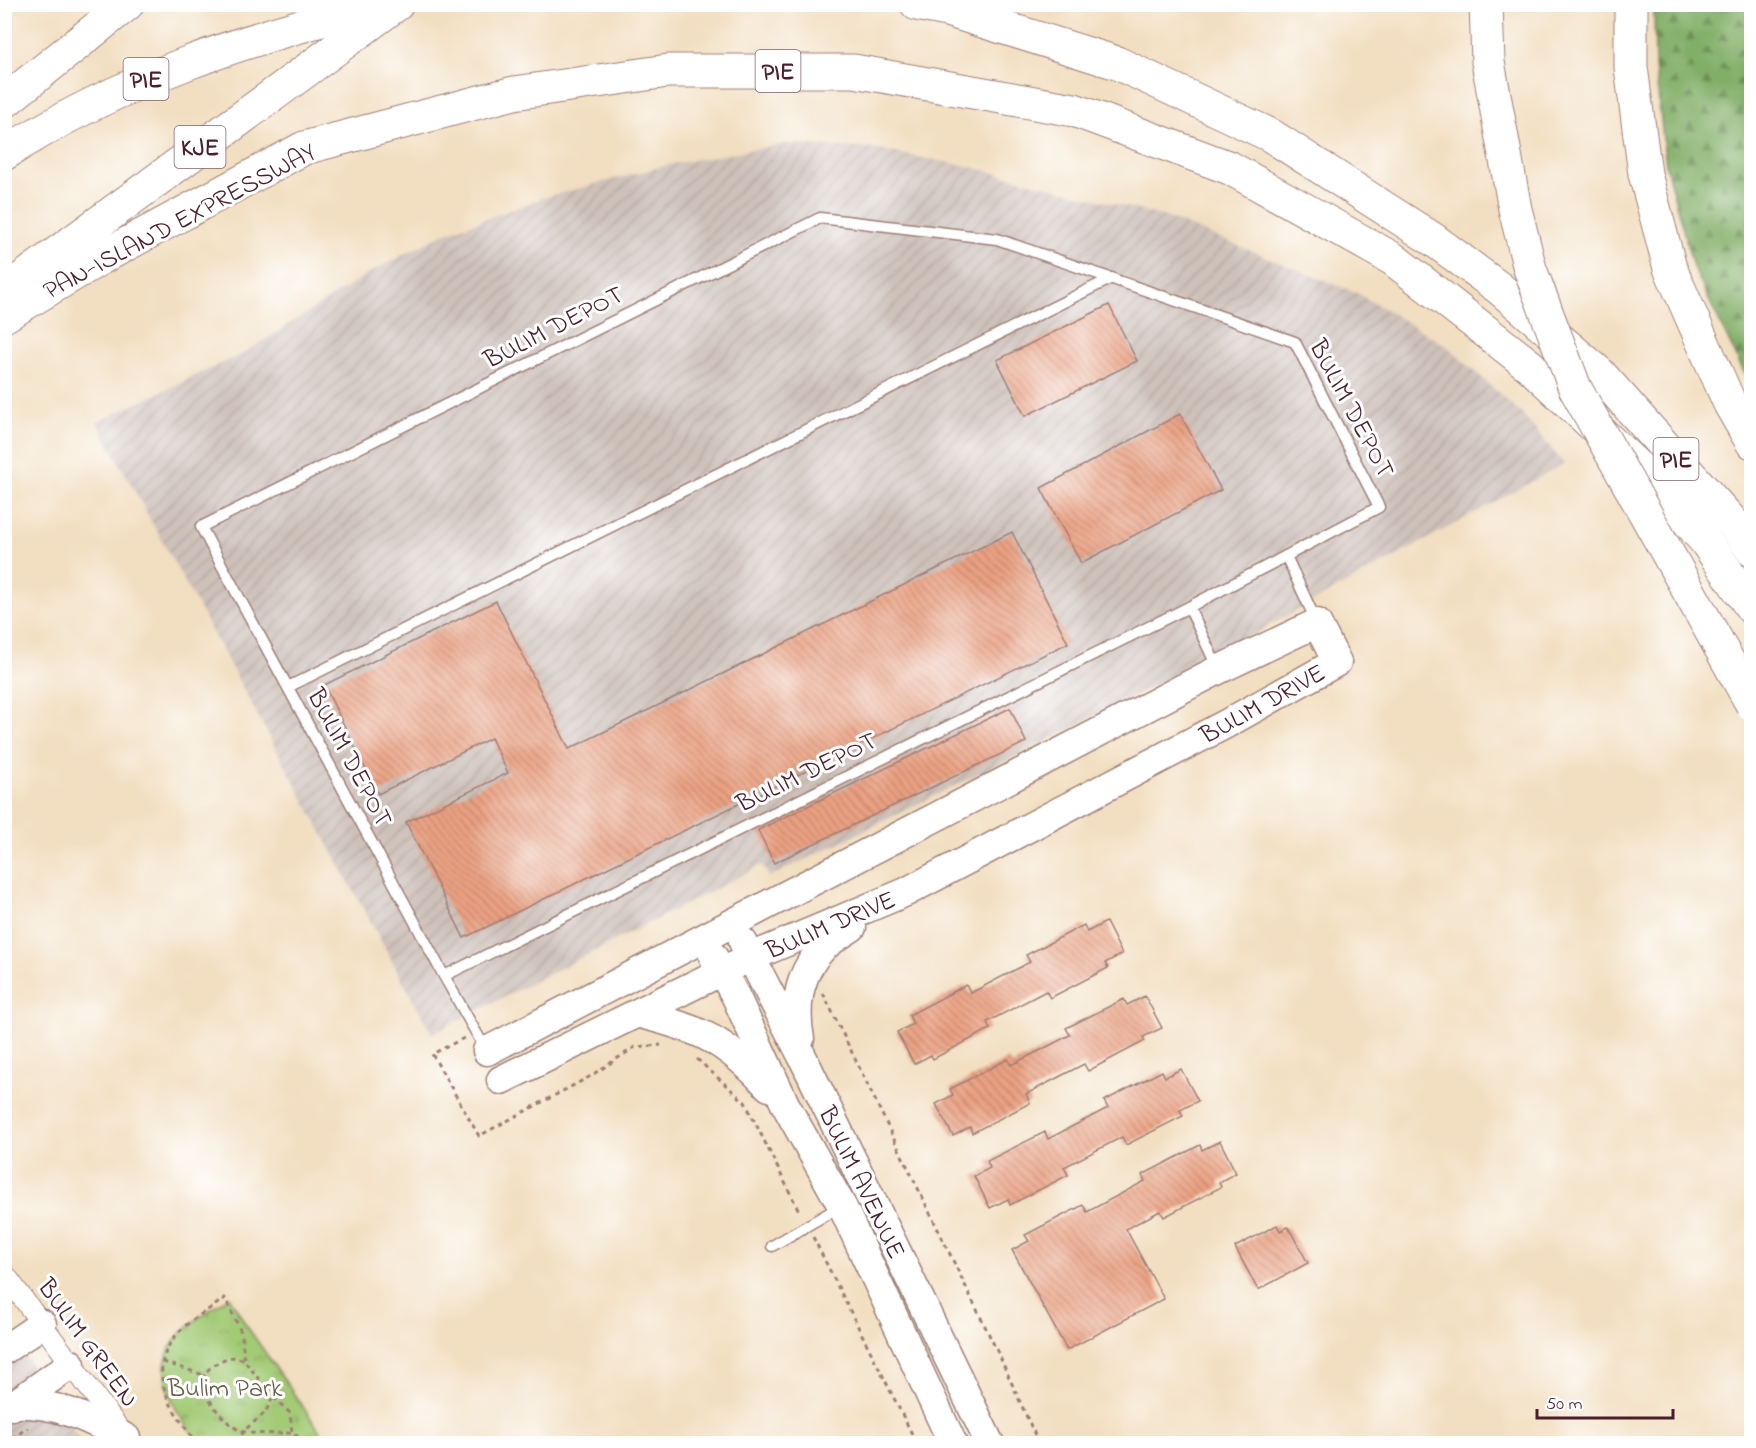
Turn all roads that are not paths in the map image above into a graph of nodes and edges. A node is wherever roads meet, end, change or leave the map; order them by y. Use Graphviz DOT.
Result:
graph roads {
  1 [pos="127,4"];
  2 [pos="383,4"];
  3 [pos="397,4"];
  4 [pos="917,4"];
  5 [pos="1486,4"];
  6 [pos="1631,4"];
  7 [pos="4,102"];
  8 [pos="4,154"];
  9 [pos="1112,278"];
  10 [pos="4,292"];
  11 [pos="4,316"];
  12 [pos="1752,442"];
  13 [pos="1752,550"];
  14 [pos="1286,556"];
  15 [pos="1189,607"];
  16 [pos="1752,608"];
  17 [pos="1317,623"];
  18 [pos="1218,670"];
  19 [pos="288,687"];
  20 [pos="1752,705"];
  21 [pos="906,892"];
  22 [pos="733,921"];
  23 [pos="703,938"];
  24 [pos="751,957"];
  25 [pos="722,972"];
  26 [pos="444,976"];
  27 [pos="640,1014"];
  28 [pos="481,1042"];
  29 [pos="802,1056"];
  30 [pos="501,1080"];
  31 [pos="785,1104"];
  32 [pos="842,1206"];
  33 [pos="772,1246"];
  34 [pos="4,1273"];
  35 [pos="42,1324"];
  36 [pos="4,1350"];
  37 [pos="71,1364"];
  38 [pos="9,1408"];
  39 [pos="128,1441"];
  40 [pos="953,1443"];
  41 [pos="990,1443"];
  1 -- 7 [label="highway"];
  2 -- 8 [label="highway, PIE"];
  3 -- 10 [label="highway, KJE"];
  4 -- 13 [label="highway, PIE"];
  5 -- 20 [label="highway, bridge"];
  6 -- 12 [label="highway"];
  9 -- 14 [label="lane, BULIM DEPOT"];
  9 -- 19 [label="lane, BULIM DEPOT"];
  9 -- 19 [label="lane, BULIM DEPOT"];
  11 -- 16 [label="highway, PAN-ISLAND EXPRESSWAY / PIE"];
  14 -- 15 [label="lane, BULIM DEPOT"];
  14 -- 17 [label="lane"];
  15 -- 18 [label="lane"];
  15 -- 26 [label="lane, BULIM DEPOT"];
  17 -- 18 [label="street, BULIM DRIVE"];
  17 -- 21 [label="street, BULIM DRIVE"];
  18 -- 22 [label="street, BULIM DRIVE"];
  19 -- 26 [label="lane, BULIM DEPOT"];
  21 -- 24 [label="street, BULIM DRIVE"];
  21 -- 29 [label="street"];
  22 -- 23 [label="street, BULIM DRIVE"];
  22 -- 24 [label="street, BULIM AVENUE"];
  23 -- 25 [label="street, BULIM AVENUE"];
  23 -- 28 [label="street, BULIM DRIVE"];
  24 -- 25 [label="street, BULIM DRIVE"];
  24 -- 29 [label="street, BULIM AVENUE"];
  25 -- 27 [label="street, BULIM DRIVE"];
  25 -- 31 [label="street, BULIM AVENUE"];
  26 -- 28 [label="lane, BULIM DEPOT"];
  27 -- 30 [label="street, BULIM DRIVE"];
  27 -- 31 [label="street"];
  28 -- 30 [label="street, BULIM DRIVE"];
  29 -- 41 [label="street, BULIM AVENUE"];
  31 -- 32 [label="street, BULIM AVENUE"];
  32 -- 33 [label="lane"];
  32 -- 40 [label="street, BULIM AVENUE"];
  34 -- 35 [label="street, BULIM GREEN"];
  35 -- 36 [label="street"];
  35 -- 37 [label="street, BULIM GREEN"];
  37 -- 38 [label="street"];
  37 -- 39 [label="street, BULIM GREEN"];
  38 -- 39 [label="street"];
}
